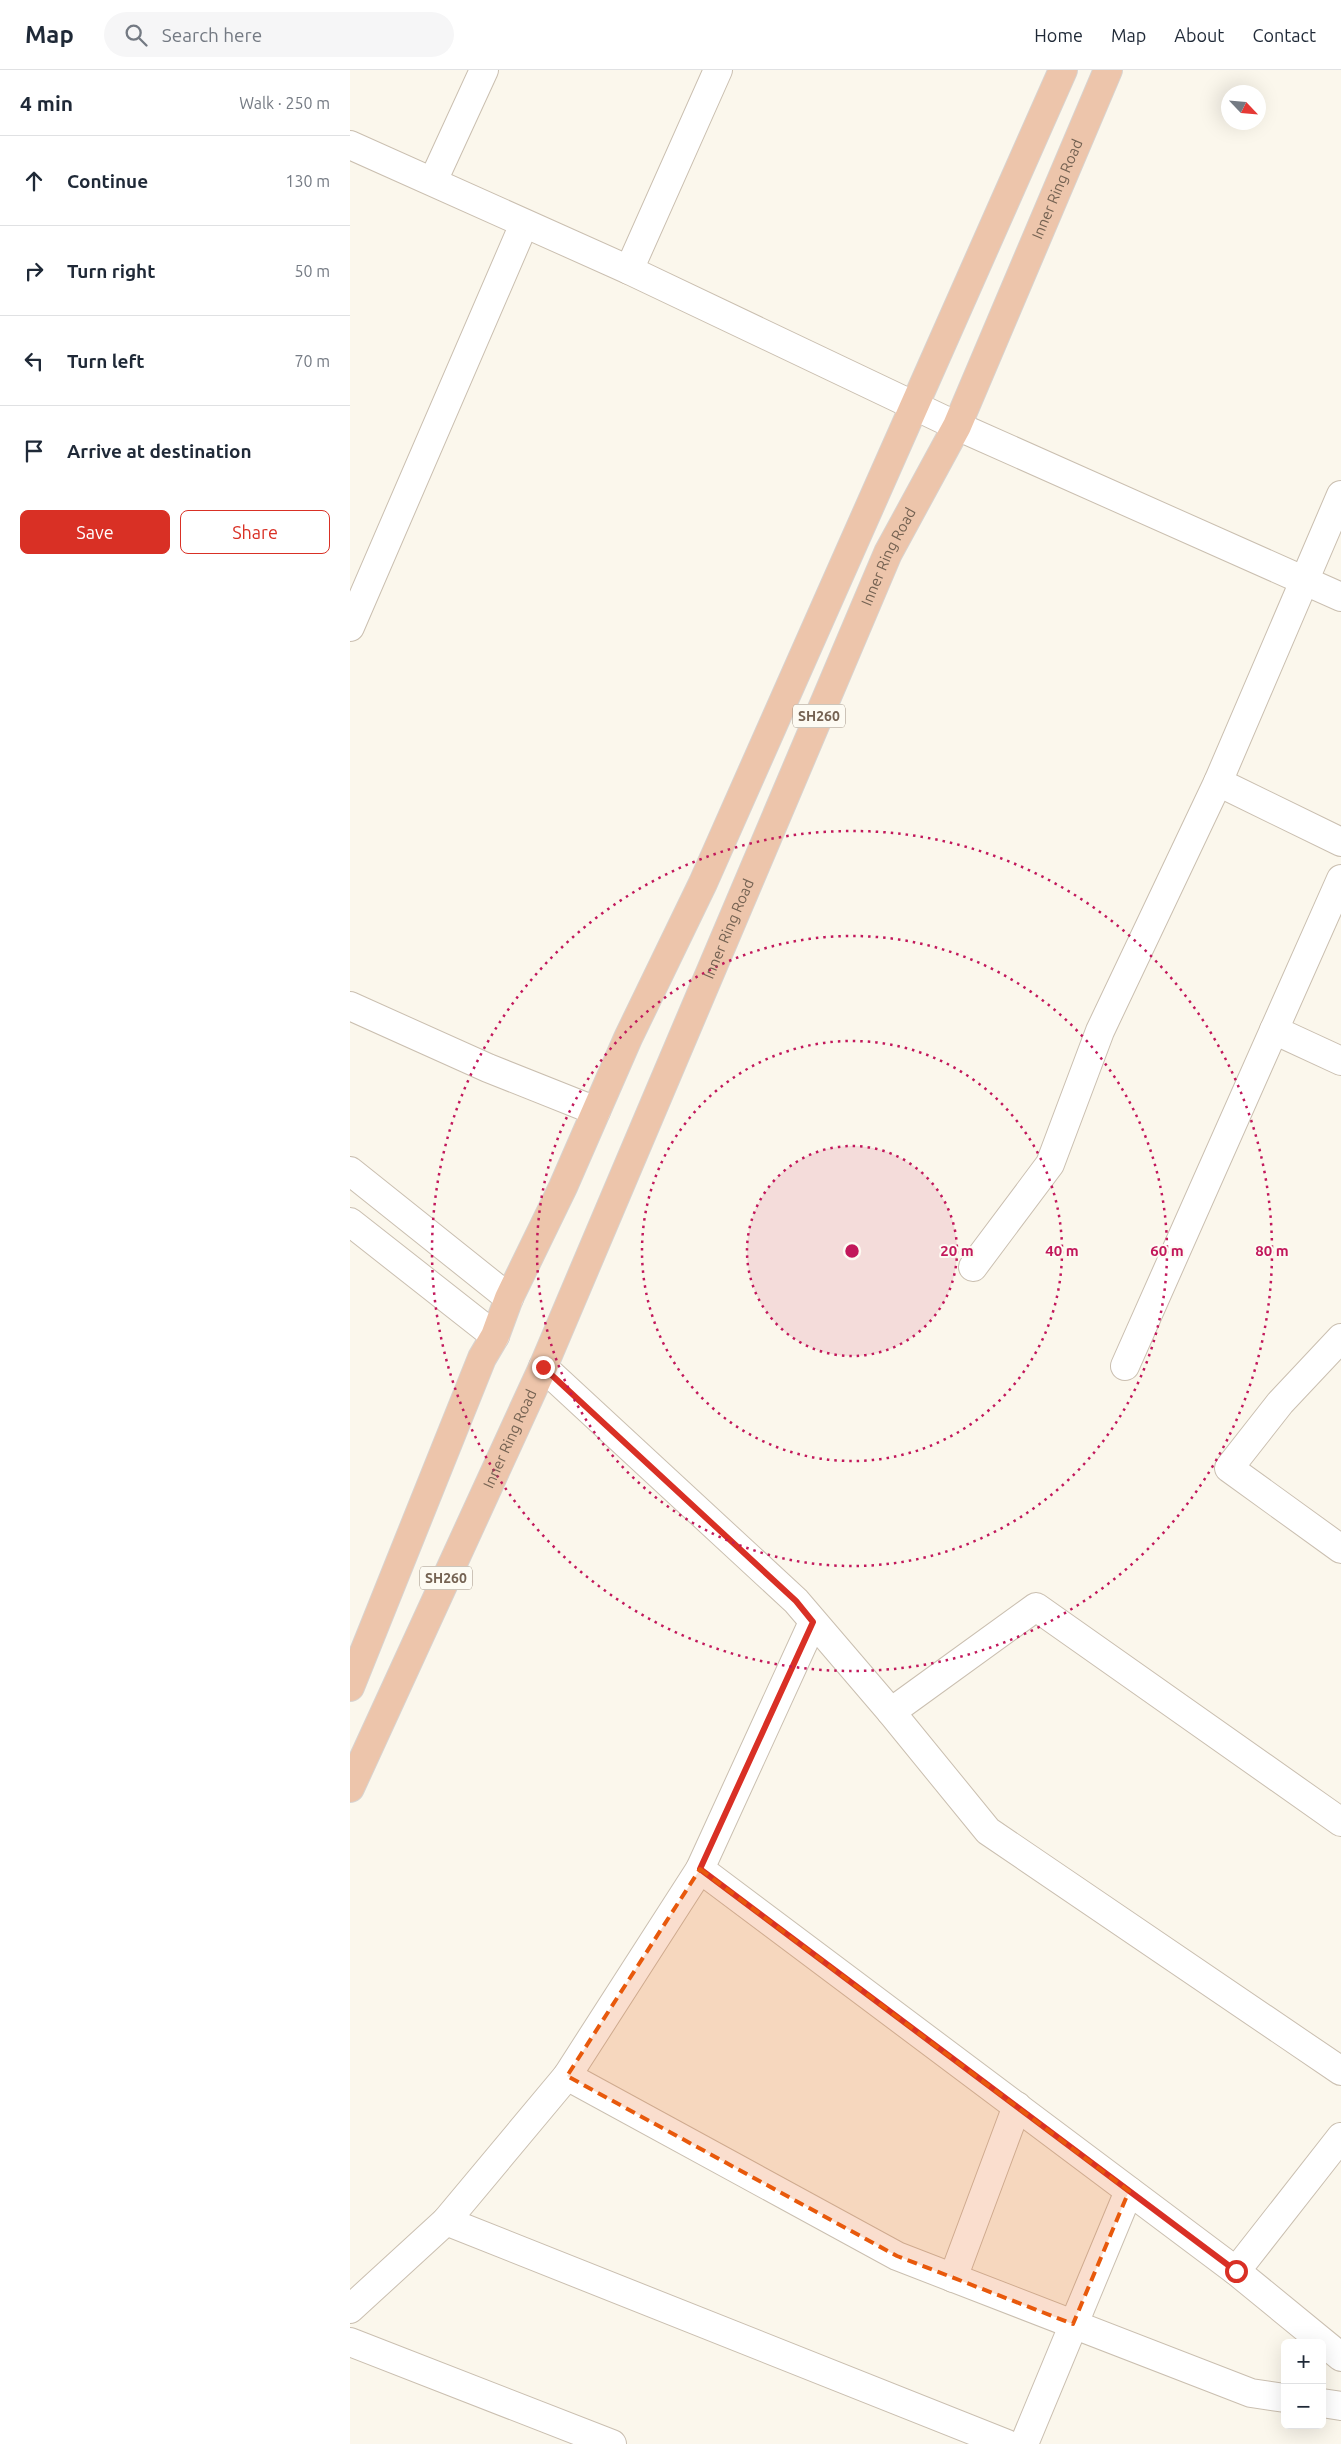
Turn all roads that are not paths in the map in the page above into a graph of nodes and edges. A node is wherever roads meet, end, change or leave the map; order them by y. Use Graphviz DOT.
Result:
graph roads {
  1 [pos="484,70"];
  2 [pos="718,70"];
  3 [pos="1064,70"];
  4 [pos="1108,70"];
  5 [pos="350,144"];
  6 [pos="433,181"];
  7 [pos="524,224"];
  8 [pos="629,270"];
  9 [pos="915,406"];
  10 [pos="957,426"];
  11 [pos="1341,495"];
  12 [pos="1304,582"];
  13 [pos="1341,597"];
  14 [pos="350,626"];
  15 [pos="1218,782"];
  16 [pos="1341,842"];
  17 [pos="1341,879"];
  18 [pos="350,1006"];
  19 [pos="1274,1030"];
  20 [pos="1341,1061"];
  21 [pos="596,1111"];
  22 [pos="350,1171"];
  23 [pos="350,1222"];
  24 [pos="973,1266"];
  25 [pos="510,1298"];
  26 [pos="495,1336"];
  27 [pos="1341,1338"];
  28 [pos="1125,1366"];
  29 [pos="543,1367"];
  30 [pos="1341,1549"];
  31 [pos="813,1622"];
  32 [pos="350,1686"];
  33 [pos="891,1712"];
  34 [pos="350,1788"];
  35 [pos="1341,1822"];
  36 [pos="700,1869"];
  37 [pos="1341,2071"];
  38 [pos="566,2076"];
  39 [pos="1017,2106"];
  40 [pos="1341,2137"];
  41 [pos="1129,2191"];
  42 [pos="446,2221"];
  43 [pos="1236,2271"];
  44 [pos="953,2278"];
  45 [pos="350,2309"];
  46 [pos="1073,2324"];
  47 [pos="350,2342"];
  48 [pos="1341,2357"];
  49 [pos="1281,2397"];
  50 [pos="1326,2404"];
  51 [pos="1341,2406"];
  52 [pos="612,2444"];
  53 [pos="1007,2444"];
  54 [pos="1024,2444"];
  1 -- 6 [label="street"];
  2 -- 8 [label="street"];
  3 -- 9 [label="highway"];
  4 -- 10 [label="highway, Inner Ring Road / SH260"];
  5 -- 6 [label="street"];
  6 -- 7 [label="street"];
  7 -- 8 [label="street"];
  7 -- 14 [label="street"];
  8 -- 9 [label="street"];
  9 -- 10 [label="street"];
  9 -- 21 [label="highway"];
  10 -- 12 [label="street"];
  10 -- 29 [label="highway, Inner Ring Road / SH260"];
  11 -- 12 [label="street"];
  12 -- 13 [label="street"];
  12 -- 15 [label="street"];
  15 -- 16 [label="street"];
  15 -- 24 [label="street"];
  17 -- 19 [label="street"];
  18 -- 21 [label="street"];
  19 -- 20 [label="street"];
  19 -- 28 [label="street"];
  21 -- 25 [label="highway"];
  22 -- 25 [label="street"];
  23 -- 26 [label="street"];
  25 -- 26 [label="highway"];
  26 -- 32 [label="highway, SH260"];
  27 -- 30 [label="street"];
  29 -- 31 [label="street"];
  29 -- 34 [label="highway, Inner Ring Road / SH260"];
  31 -- 33 [label="street"];
  31 -- 36 [label="street"];
  33 -- 35 [label="street"];
  33 -- 37 [label="street"];
  36 -- 38 [label="street"];
  36 -- 39 [label="street"];
  38 -- 42 [label="street"];
  38 -- 44 [label="street"];
  39 -- 41 [label="street"];
  39 -- 44 [label="street"];
  40 -- 43 [label="street"];
  41 -- 43 [label="street"];
  41 -- 46 [label="street"];
  42 -- 45 [label="street"];
  42 -- 53 [label="street"];
  43 -- 48 [label="street"];
  44 -- 46 [label="street"];
  46 -- 49 [label="street"];
  46 -- 54 [label="street"];
  47 -- 52 [label="street"];
  50 -- 51 [label="street"];
}
